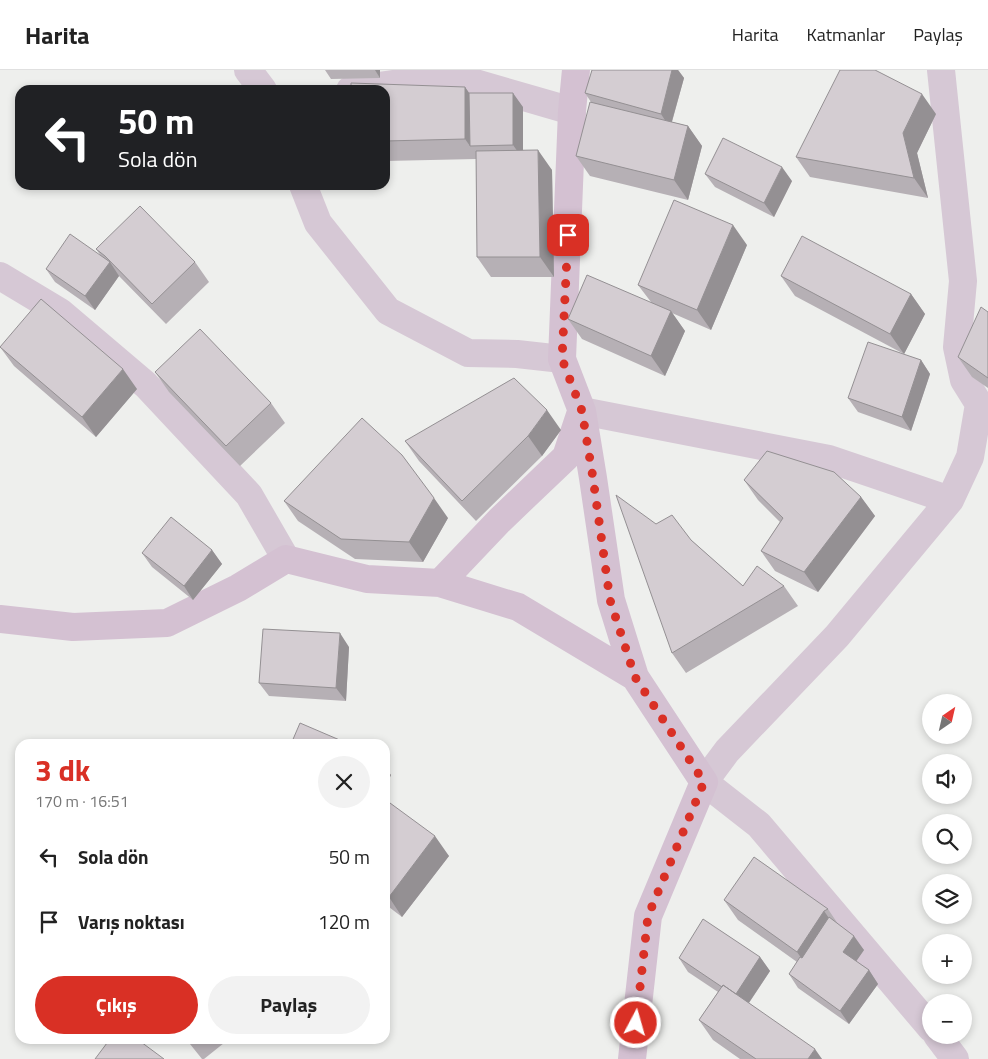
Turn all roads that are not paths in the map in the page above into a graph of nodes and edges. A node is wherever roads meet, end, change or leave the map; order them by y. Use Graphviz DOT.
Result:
graph roads {
  1 [pos="248,70"];
  2 [pos="576,70"];
  3 [pos="941,70"];
  4 [pos="259,85"];
  5 [pos="386,85"];
  6 [pos="572,111"];
  7 [pos="306,190"];
  8 [pos="0,276"];
  9 [pos="562,359"];
  10 [pos="582,411"];
  11 [pos="950,500"];
  12 [pos="286,559"];
  13 [pos="440,583"];
  14 [pos="0,619"];
  15 [pos="635,677"];
  16 [pos="704,782"];
  17 [pos="922,1017"];
  18 [pos="944,1044"];
  19 [pos="632,1059"];
  20 [pos="955,1059"];
  1 -- 4 [label="street"];
  2 -- 6 [label="street"];
  3 -- 11 [label="street"];
  5 -- 6 [label="street"];
  6 -- 9 [label="street"];
  7 -- 9 [label="street"];
  8 -- 12 [label="street"];
  9 -- 10 [label="street"];
  10 -- 11 [label="street"];
  10 -- 13 [label="street"];
  10 -- 15 [label="street"];
  11 -- 16 [label="street"];
  12 -- 13 [label="street"];
  12 -- 14 [label="street"];
  13 -- 15 [label="street"];
  15 -- 16 [label="street"];
  16 -- 17 [label="street"];
  16 -- 19 [label="street"];
  18 -- 20 [label="street"];
}
